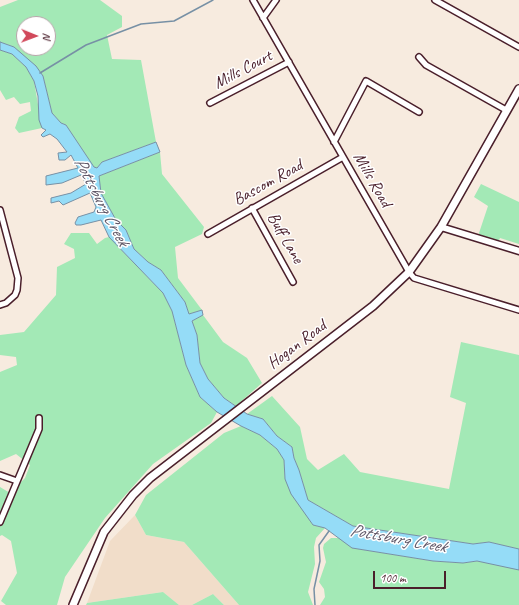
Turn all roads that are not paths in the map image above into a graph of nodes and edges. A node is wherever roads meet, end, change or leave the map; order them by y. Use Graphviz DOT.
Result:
graph roads {
  1 [pos="253,0"];
  2 [pos="276,0"];
  3 [pos="435,0"];
  4 [pos="264,18"];
  5 [pos="519,47"];
  6 [pos="419,57"];
  7 [pos="289,62"];
  8 [pos="519,89"];
  9 [pos="210,103"];
  10 [pos="506,110"];
  11 [pos="419,112"];
  12 [pos="334,142"];
  13 [pos="343,157"];
  14 [pos="252,208"];
  15 [pos="0,210"];
  16 [pos="441,227"];
  17 [pos="208,234"];
  18 [pos="519,251"];
  19 [pos="409,272"];
  20 [pos="293,282"];
  21 [pos="0,305"];
  22 [pos="519,310"];
  23 [pos="39,418"];
  24 [pos="0,475"];
  25 [pos="17,481"];
  26 [pos="0,522"];
  27 [pos="73,605"];
  1 -- 4 [label="street, Mills Road"];
  2 -- 4 [label="street"];
  3 -- 5 [label="street"];
  4 -- 7 [label="street, Mills Road"];
  6 -- 10 [label="street"];
  7 -- 9 [label="street, Mills Court"];
  7 -- 12 [label="street, Mills Road"];
  8 -- 10 [label="main road, Hogan Road"];
  10 -- 16 [label="main road, Hogan Road"];
  11 -- 12 [label="street"];
  12 -- 13 [label="street, Mills Road"];
  13 -- 14 [label="street, Bascom Road"];
  13 -- 19 [label="street, Mills Road"];
  14 -- 17 [label="street, Bascom Road"];
  14 -- 20 [label="street, Buff Lane"];
  15 -- 21 [label="street"];
  16 -- 18 [label="street"];
  16 -- 19 [label="main road, Hogan Road"];
  19 -- 22 [label="street"];
  19 -- 27 [label="main road, Hogan Road"];
  23 -- 25 [label="street"];
  24 -- 25 [label="street"];
  25 -- 26 [label="street"];
}
